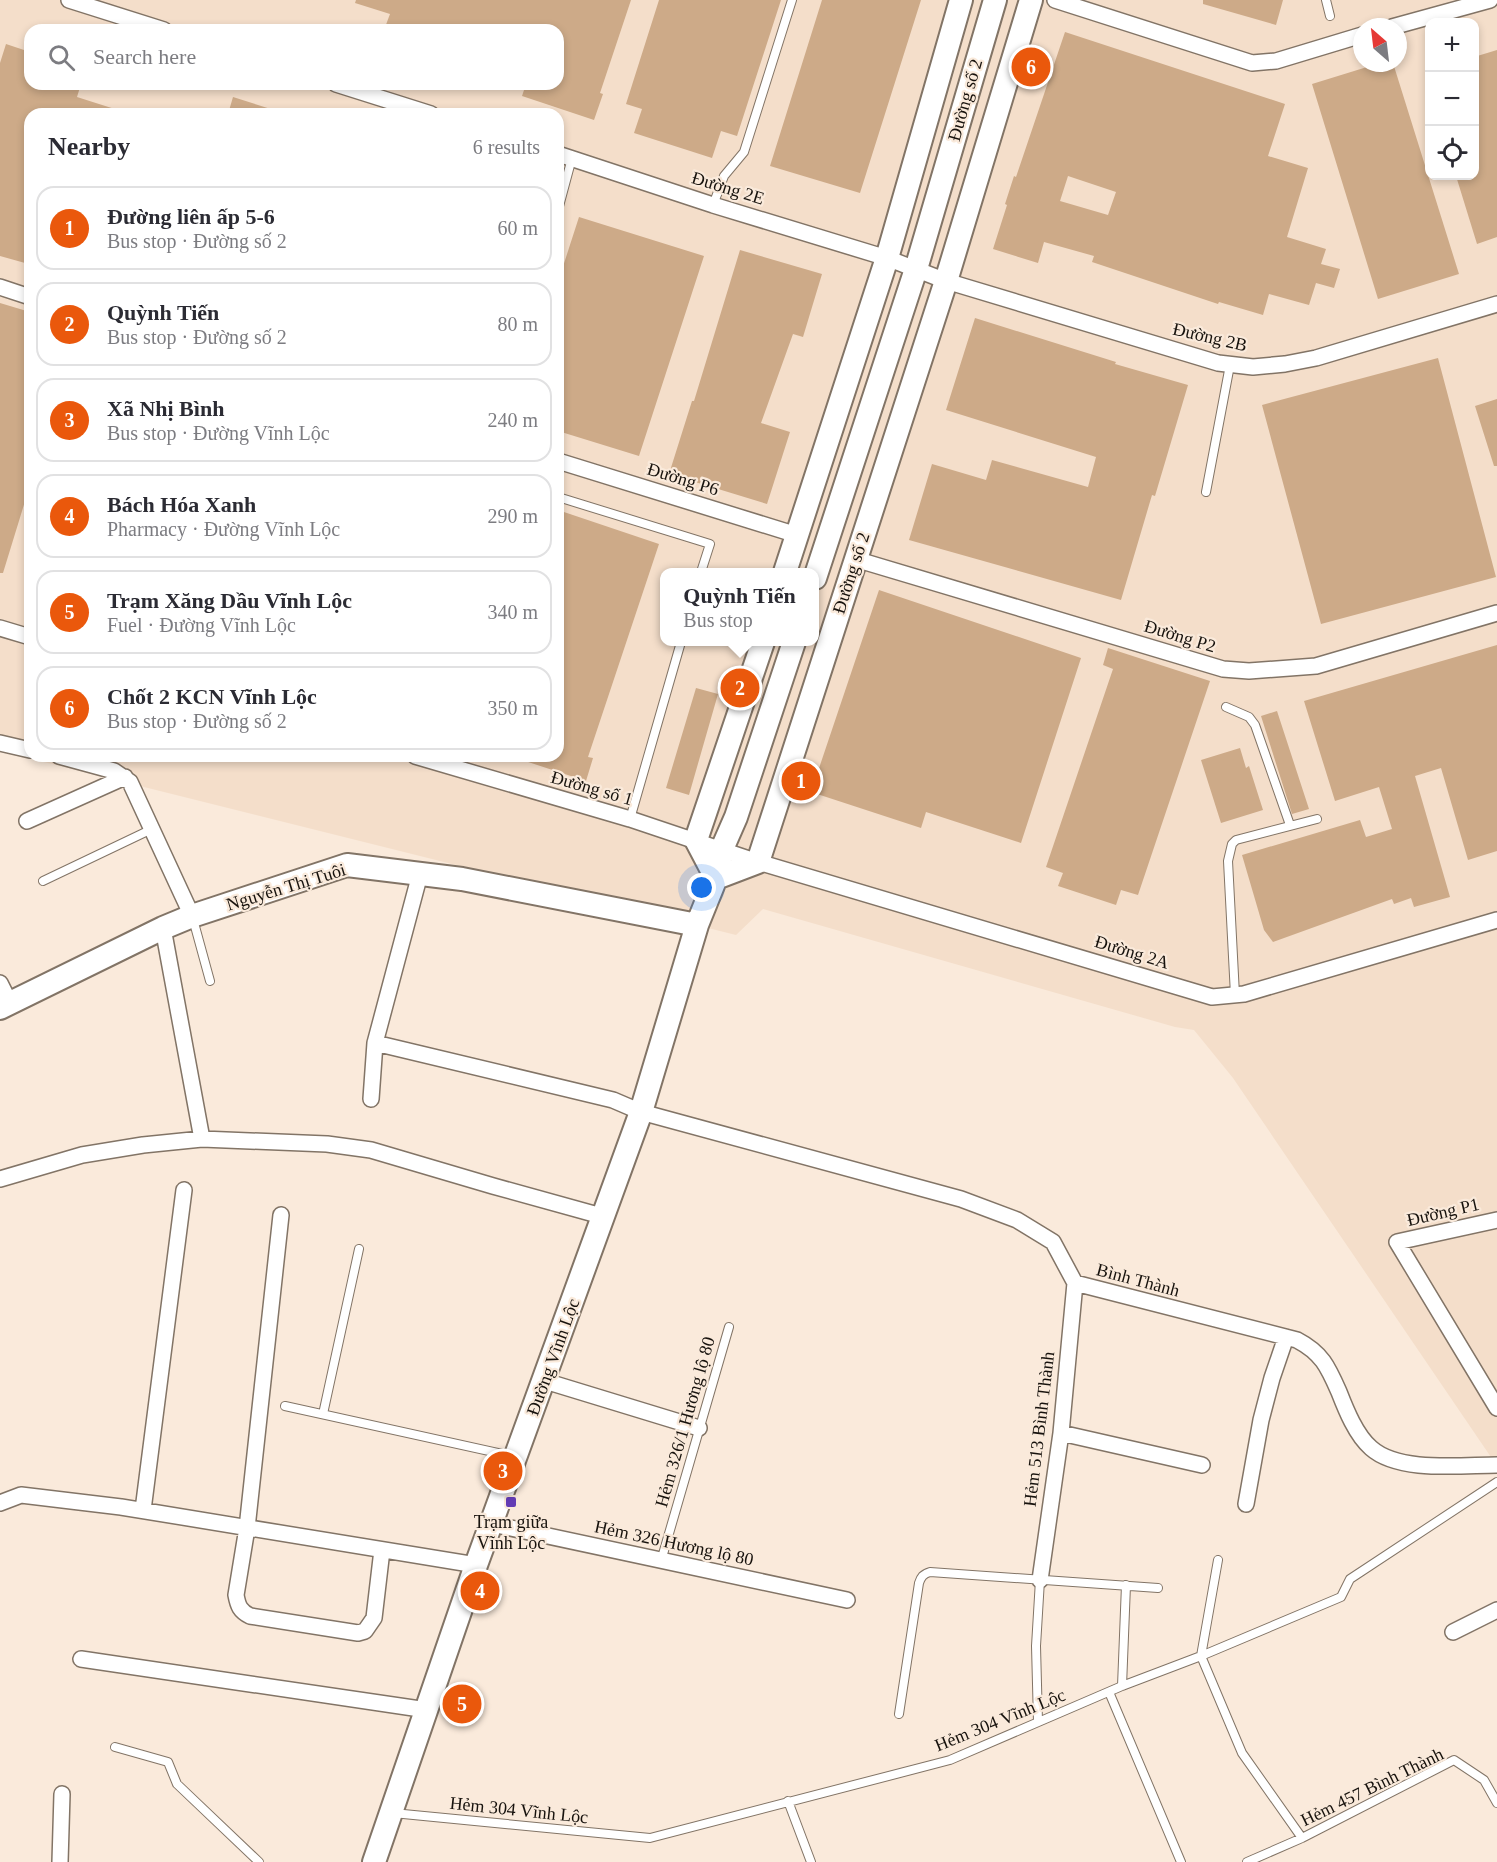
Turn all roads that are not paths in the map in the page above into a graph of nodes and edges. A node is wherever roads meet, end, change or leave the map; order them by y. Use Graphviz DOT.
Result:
graph roads {
  1 [pos="69,0"];
  2 [pos="792,0"];
  3 [pos="961,0"];
  4 [pos="995,0"];
  5 [pos="1031,0"];
  6 [pos="1055,0"];
  7 [pos="1326,0"];
  8 [pos="1490,0"];
  9 [pos="1330,16"];
  10 [pos="1407,23"];
  11 [pos="145,24"];
  12 [pos="1353,38"];
  13 [pos="355,90"];
  14 [pos="412,108"];
  15 [pos="565,156"];
  16 [pos="713,205"];
  17 [pos="887,258"];
  18 [pos="916,269"];
  19 [pos="946,281"];
  20 [pos="0,287"];
  21 [pos="24,295"];
  22 [pos="1497,304"];
  23 [pos="1230,365"];
  24 [pos="564,463"];
  25 [pos="1206,492"];
  26 [pos="564,499"];
  27 [pos="797,535"];
  28 [pos="855,559"];
  29 [pos="703,568"];
  30 [pos="787,568"];
  31 [pos="818,568"];
  32 [pos="1497,613"];
  33 [pos="0,628"];
  34 [pos="24,635"];
  35 [pos="680,646"];
  36 [pos="762,646"];
  37 [pos="793,646"];
  38 [pos="1226,707"];
  39 [pos="0,743"];
  40 [pos="24,749"];
  41 [pos="81,762"];
  42 [pos="435,762"];
  43 [pos="125,777"];
  44 [pos="630,819"];
  45 [pos="1317,819"];
  46 [pos="27,821"];
  47 [pos="1290,825"];
  48 [pos="153,828"];
  49 [pos="696,840"];
  50 [pos="722,849"];
  51 [pos="758,862"];
  52 [pos="420,874"];
  53 [pos="716,878"];
  54 [pos="43,880"];
  55 [pos="192,916"];
  56 [pos="1497,920"];
  57 [pos="697,925"];
  58 [pos="163,928"];
  59 [pos="210,981"];
  60 [pos="0,983"];
  61 [pos="1235,995"];
  62 [pos="5,1006"];
  63 [pos="375,1043"];
  64 [pos="371,1099"];
  65 [pos="641,1112"];
  66 [pos="202,1139"];
  67 [pos="0,1179"];
  68 [pos="184,1190"];
  69 [pos="281,1215"];
  70 [pos="605,1217"];
  71 [pos="1497,1220"];
  72 [pos="359,1249"];
  73 [pos="1075,1283"];
  74 [pos="729,1327"];
  75 [pos="1286,1337"];
  76 [pos="545,1381"];
  77 [pos="285,1406"];
  78 [pos="1497,1408"];
  79 [pos="323,1414"];
  80 [pos="699,1428"];
  81 [pos="1061,1433"];
  82 [pos="517,1457"];
  83 [pos="1202,1465"];
  84 [pos="1497,1465"];
  85 [pos="1497,1482"];
  86 [pos="0,1503"];
  87 [pos="1246,1504"];
  88 [pos="143,1510"];
  89 [pos="492,1524"];
  90 [pos="248,1528"];
  91 [pos="382,1550"];
  92 [pos="1218,1560"];
  93 [pos="661,1561"];
  94 [pos="476,1565"];
  95 [pos="1040,1580"];
  96 [pos="1126,1585"];
  97 [pos="1158,1588"];
  98 [pos="847,1600"];
  99 [pos="1497,1610"];
  100 [pos="1453,1632"];
  101 [pos="1201,1656"];
  102 [pos="81,1659"];
  103 [pos="1122,1686"];
  104 [pos="1109,1692"];
  105 [pos="427,1710"];
  106 [pos="899,1714"];
  107 [pos="1038,1722"];
  108 [pos="115,1747"];
  109 [pos="62,1794"];
  110 [pos="788,1801"];
  111 [pos="1497,1803"];
  112 [pos="391,1812"];
  113 [pos="1302,1838"];
  114 [pos="60,1862"];
  115 [pos="259,1862"];
  116 [pos="374,1862"];
  117 [pos="811,1862"];
  118 [pos="1181,1862"];
  119 [pos="1247,1862"];
  1 -- 11 [label="street"];
  2 -- 16 [label="lane"];
  3 -- 17 [label="main road, Đường số 2"];
  4 -- 18 [label="main road, Đường số 2"];
  5 -- 19 [label="main road, Đường số 2"];
  6 -- 12 [label="street"];
  7 -- 9 [label="lane"];
  8 -- 10 [label="street"];
  13 -- 14 [label="street"];
  15 -- 16 [label="street, Đường 2E"];
  16 -- 17 [label="street, Đường 2E"];
  17 -- 18 [label="street, Đường 2E"];
  17 -- 27 [label="main road, Đường số 2"];
  18 -- 19 [label="street, Đường 2B"];
  18 -- 31 [label="main road, Đường số 2"];
  19 -- 23 [label="street, Đường 2B"];
  19 -- 28 [label="main road, Đường số 2"];
  20 -- 21 [label="street"];
  22 -- 23 [label="street, Đường 2B"];
  23 -- 25 [label="lane"];
  24 -- 27 [label="street, Đường P6"];
  26 -- 29 [label="lane"];
  27 -- 30 [label="main road, Đường số 2"];
  28 -- 32 [label="street, Đường P2"];
  28 -- 51 [label="main road, Đường số 2"];
  33 -- 34 [label="street"];
  35 -- 44 [label="lane"];
  36 -- 49 [label="main road"];
  37 -- 50 [label="main road"];
  38 -- 47 [label="lane"];
  39 -- 40 [label="street"];
  41 -- 43 [label="street"];
  42 -- 44 [label="street, Đường số 1"];
  43 -- 46 [label="street"];
  43 -- 48 [label="street"];
  44 -- 49 [label="street, Đường số 1"];
  45 -- 47 [label="lane"];
  47 -- 61 [label="lane"];
  48 -- 54 [label="lane"];
  48 -- 55 [label="street"];
  49 -- 50 [label="street, Đường số 1"];
  49 -- 53 [label="main road"];
  50 -- 51 [label="street, Đường số 1"];
  50 -- 53 [label="main road, Đường Vĩnh Lộc"];
  51 -- 53 [label="main road"];
  51 -- 61 [label="street, Đường 2A"];
  52 -- 55 [label="main road, Nguyễn Thị Tuôi"];
  52 -- 57 [label="main road, Nguyễn Thị Tuôi"];
  52 -- 63 [label="street"];
  53 -- 57 [label="main road, Đường Vĩnh Lộc"];
  55 -- 58 [label="main road, Nguyễn Thị Tuôi"];
  55 -- 59 [label="lane"];
  56 -- 61 [label="street, Đường 2A"];
  57 -- 65 [label="main road, Đường Vĩnh Lộc"];
  58 -- 62 [label="main road, Nguyễn Thị Tuôi"];
  58 -- 66 [label="street"];
  60 -- 62 [label="street"];
  63 -- 64 [label="street"];
  63 -- 65 [label="street, Bình Thành"];
  65 -- 70 [label="main road, Đường Vĩnh Lộc"];
  65 -- 73 [label="street, Bình Thành"];
  66 -- 67 [label="street"];
  66 -- 70 [label="street"];
  68 -- 88 [label="street"];
  69 -- 90 [label="street"];
  70 -- 76 [label="main road, Đường Vĩnh Lộc"];
  71 -- 78 [label="street, Đường P1"];
  72 -- 79 [label="lane"];
  73 -- 75 [label="street, Bình Thành"];
  73 -- 81 [label="street, Hẻm 513 Bình Thành"];
  74 -- 80 [label="lane, Hẻm 326/1 Hương lộ 80"];
  75 -- 84 [label="street, Bình Thành"];
  75 -- 87 [label="street"];
  76 -- 80 [label="street"];
  76 -- 82 [label="main road, Đường Vĩnh Lộc"];
  77 -- 79 [label="lane"];
  79 -- 82 [label="lane"];
  80 -- 93 [label="lane, Hẻm 326/1 Hương lộ 80"];
  81 -- 83 [label="street"];
  81 -- 95 [label="street, Hẻm 513 Bình Thành"];
  82 -- 89 [label="main road, Đường Vĩnh Lộc"];
  85 -- 101 [label="lane, Hẻm 304 Vĩnh Lộc"];
  86 -- 88 [label="street"];
  88 -- 90 [label="street"];
  89 -- 93 [label="street, Hẻm 326 Hương lộ 80"];
  89 -- 94 [label="main road, Đường Vĩnh Lộc"];
  90 -- 91 [label="street"];
  90 -- 91 [label="street"];
  91 -- 94 [label="street"];
  92 -- 101 [label="lane"];
  93 -- 98 [label="street, Hẻm 326 Hương lộ 80"];
  94 -- 105 [label="main road, Đường Vĩnh Lộc"];
  95 -- 96 [label="lane"];
  95 -- 106 [label="lane"];
  95 -- 107 [label="lane"];
  96 -- 97 [label="lane"];
  96 -- 103 [label="lane"];
  99 -- 100 [label="street"];
  101 -- 103 [label="lane, Hẻm 304 Vĩnh Lộc"];
  101 -- 113 [label="lane"];
  102 -- 105 [label="street"];
  103 -- 104 [label="lane, Hẻm 304 Vĩnh Lộc"];
  104 -- 107 [label="lane, Hẻm 304 Vĩnh Lộc"];
  104 -- 118 [label="lane"];
  105 -- 112 [label="main road, Đường Vĩnh Lộc"];
  107 -- 110 [label="lane, Hẻm 304 Vĩnh Lộc"];
  108 -- 115 [label="lane"];
  109 -- 114 [label="street"];
  110 -- 112 [label="lane, Hẻm 304 Vĩnh Lộc"];
  110 -- 117 [label="lane"];
  111 -- 113 [label="lane, Hẻm 457 Bình Thành"];
  112 -- 116 [label="main road, Đường Vĩnh Lộc"];
  113 -- 119 [label="lane, Hẻm 457 Bình Thành"];
}
